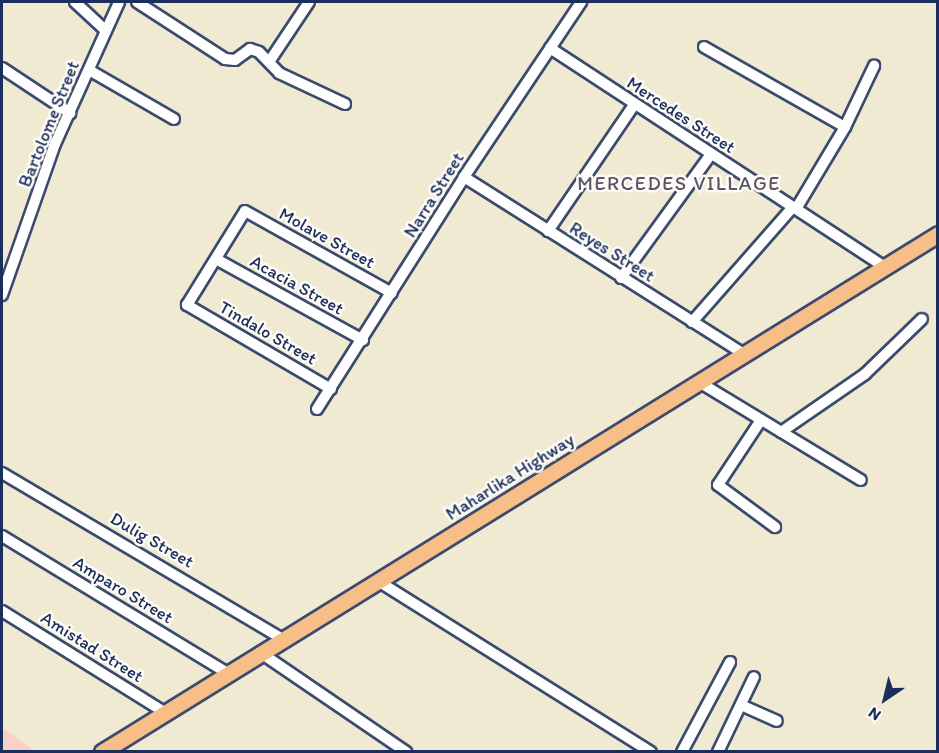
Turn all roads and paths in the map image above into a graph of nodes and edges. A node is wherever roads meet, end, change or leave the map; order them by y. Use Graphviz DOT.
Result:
graph roads {
  1 [pos="75,2"];
  2 [pos="118,2"];
  3 [pos="137,2"];
  4 [pos="309,2"];
  5 [pos="581,2"];
  6 [pos="105,30"];
  7 [pos="550,48"];
  8 [pos="704,48"];
  9 [pos="269,62"];
  10 [pos="874,66"];
  11 [pos="2,68"];
  12 [pos="88,70"];
  13 [pos="345,104"];
  14 [pos="634,105"];
  15 [pos="70,113"];
  16 [pos="174,119"];
  17 [pos="845,127"];
  18 [pos="711,154"];
  19 [pos="464,177"];
  20 [pos="795,208"];
  21 [pos="548,231"];
  22 [pos="938,234"];
  23 [pos="216,259"];
  24 [pos="885,267"];
  25 [pos="621,278"];
  26 [pos="392,293"];
  27 [pos="2,295"];
  28 [pos="922,319"];
  29 [pos="692,322"];
  30 [pos="363,340"];
  31 [pos="744,354"];
  32 [pos="699,382"];
  33 [pos="331,389"];
  34 [pos="317,409"];
  35 [pos="761,420"];
  36 [pos="781,432"];
  37 [pos="2,473"];
  38 [pos="861,480"];
  39 [pos="775,527"];
  40 [pos="2,536"];
  41 [pos="378,581"];
  42 [pos="2,611"];
  43 [pos="283,639"];
  44 [pos="261,653"];
  45 [pos="730,662"];
  46 [pos="227,673"];
  47 [pos="754,677"];
  48 [pos="741,705"];
  49 [pos="164,712"];
  50 [pos="777,721"];
  51 [pos="719,751"];
  52 [pos="102,752"];
  53 [pos="406,752"];
  54 [pos="651,752"];
  55 [pos="682,752"];
  1 -- 6 [label="street"];
  2 -- 6 [label="street, Bartolome Street"];
  3 -- 9 [label="street"];
  4 -- 9 [label="street"];
  5 -- 7 [label="street, Narra Street"];
  6 -- 12 [label="street, Bartolome Street"];
  7 -- 14 [label="street, Mercedes Street"];
  7 -- 19 [label="street, Narra Street"];
  8 -- 17 [label="street"];
  9 -- 13 [label="street"];
  10 -- 17 [label="street"];
  11 -- 15 [label="street"];
  12 -- 15 [label="street, Bartolome Street"];
  12 -- 16 [label="street"];
  14 -- 18 [label="street, Mercedes Street"];
  14 -- 21 [label="street"];
  15 -- 27 [label="street, Bartolome Street"];
  17 -- 20 [label="street"];
  18 -- 20 [label="street, Mercedes Street"];
  18 -- 25 [label="street"];
  19 -- 21 [label="street, Reyes Street"];
  19 -- 26 [label="street, Narra Street"];
  20 -- 24 [label="street, Mercedes Street"];
  20 -- 29 [label="street"];
  21 -- 25 [label="street, Reyes Street"];
  22 -- 24 [label="highway, Maharlika Highway"];
  23 -- 26 [label="street, Molave Street"];
  23 -- 30 [label="street, Acacia Street"];
  23 -- 33 [label="street, Tindalo Street"];
  24 -- 31 [label="highway, Maharlika Highway"];
  25 -- 29 [label="street, Reyes Street"];
  26 -- 30 [label="street, Narra Street"];
  28 -- 36 [label="street"];
  29 -- 31 [label="street, Reyes Street"];
  30 -- 33 [label="street, Narra Street"];
  31 -- 32 [label="highway, Maharlika Highway"];
  32 -- 35 [label="street"];
  32 -- 41 [label="highway, Maharlika Highway"];
  33 -- 34 [label="street, Narra Street"];
  35 -- 36 [label="street"];
  35 -- 39 [label="street"];
  36 -- 38 [label="street"];
  37 -- 43 [label="street, Dulig Street"];
  40 -- 46 [label="street, Amparo Street"];
  41 -- 43 [label="highway, Maharlika Highway"];
  41 -- 54 [label="street"];
  42 -- 49 [label="street, Amistad Street"];
  43 -- 44 [label="highway, Maharlika Highway"];
  44 -- 46 [label="highway, Maharlika Highway"];
  44 -- 53 [label="street"];
  45 -- 55 [label="street"];
  46 -- 49 [label="highway, Maharlika Highway"];
  47 -- 48 [label="street"];
  48 -- 50 [label="street"];
  48 -- 51 [label="street"];
  49 -- 52 [label="highway, Maharlika Highway"];
}
